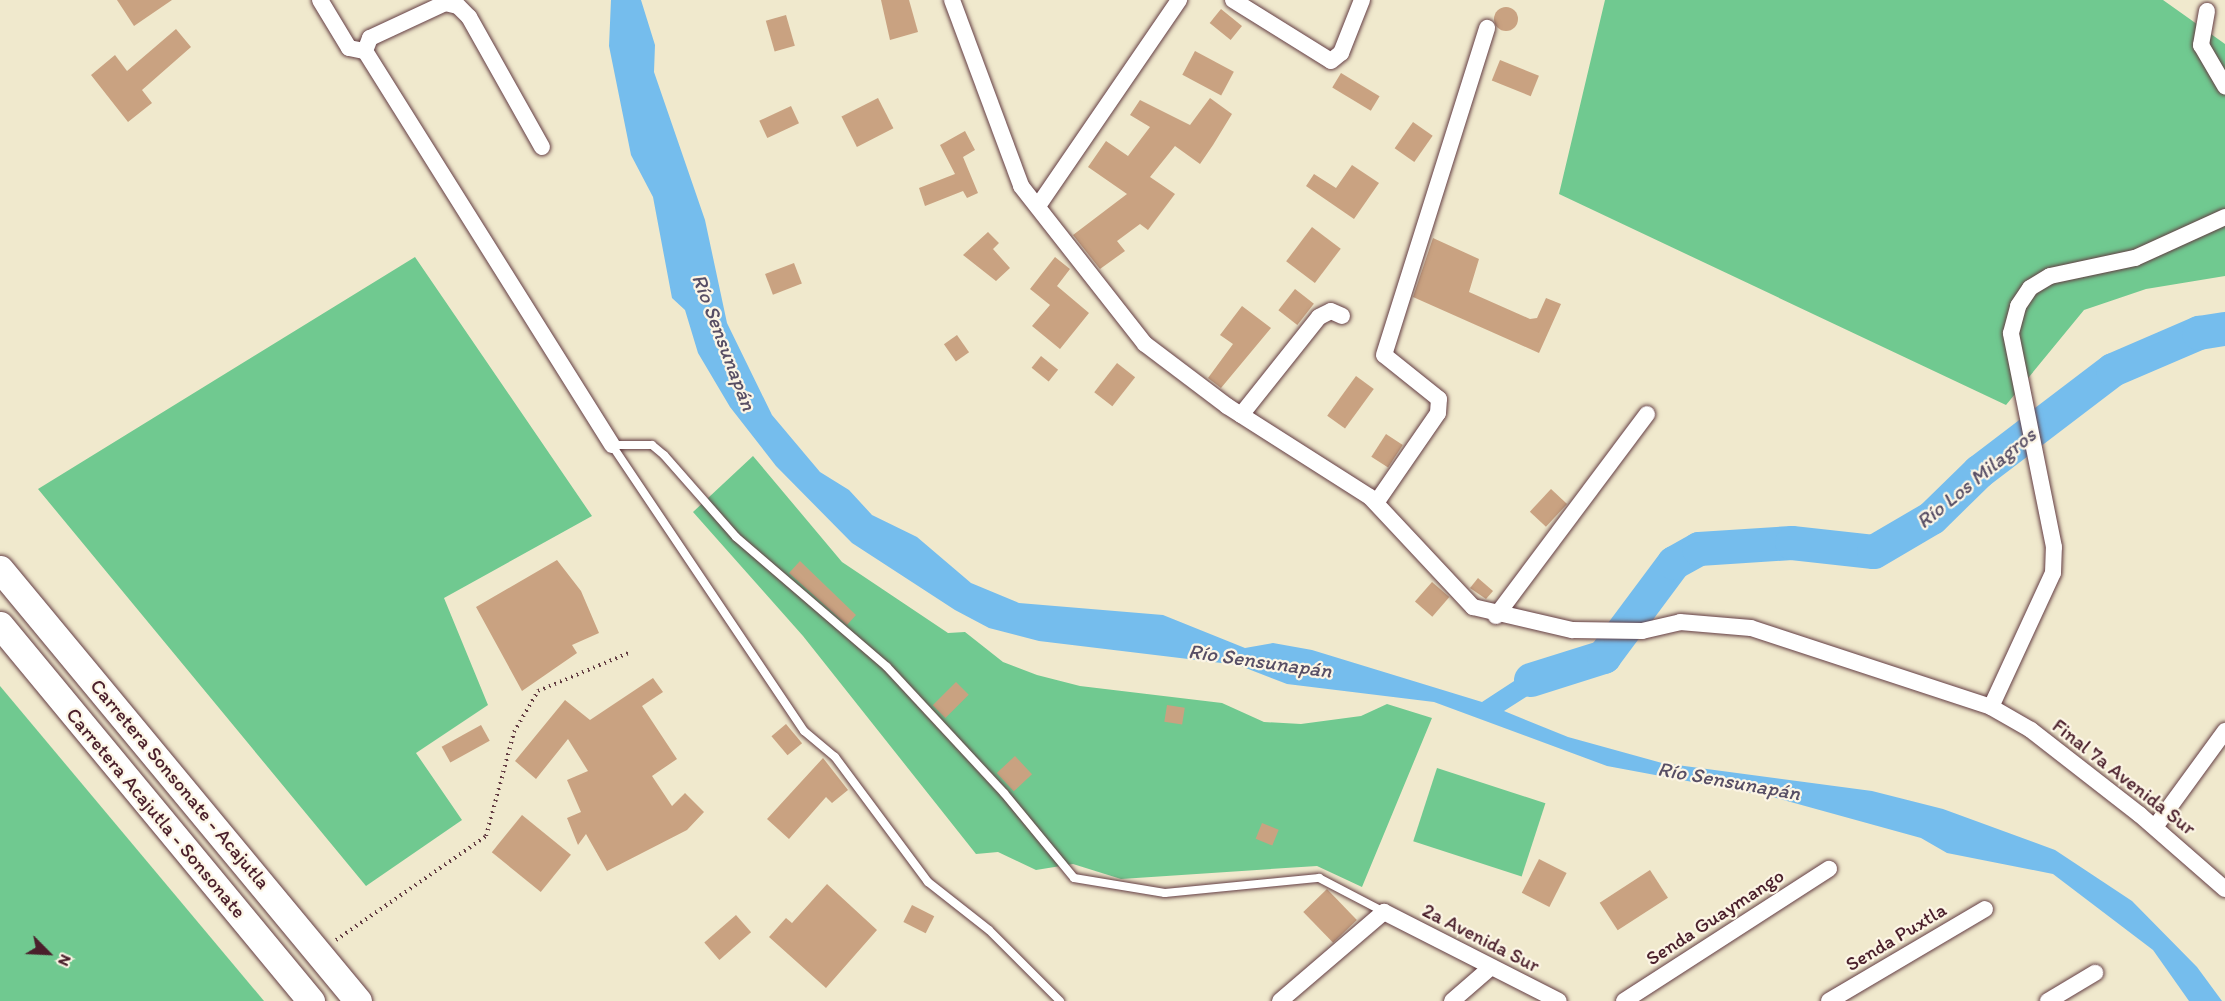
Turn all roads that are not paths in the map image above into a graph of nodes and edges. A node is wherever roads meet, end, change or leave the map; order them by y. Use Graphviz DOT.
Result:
graph roads {
  1 [pos="320,0"];
  2 [pos="952,0"];
  3 [pos="1179,0"];
  4 [pos="1233,0"];
  5 [pos="1362,0"];
  6 [pos="2207,11"];
  7 [pos="1487,28"];
  8 [pos="365,51"];
  9 [pos="2225,86"];
  10 [pos="542,147"];
  11 [pos="1038,206"];
  12 [pos="2225,217"];
  13 [pos="1342,315"];
  14 [pos="1647,414"];
  15 [pos="1241,415"];
  16 [pos="612,445"];
  17 [pos="1376,503"];
  18 [pos="0,569"];
  19 [pos="1496,616"];
  20 [pos="0,625"];
  21 [pos="1991,707"];
  22 [pos="2225,731"];
  23 [pos="2155,827"];
  24 [pos="1828,868"];
  25 [pos="2225,889"];
  26 [pos="1985,909"];
  27 [pos="1384,912"];
  28 [pos="1490,968"];
  29 [pos="2095,973"];
  30 [pos="311,1001"];
  31 [pos="358,1001"];
  32 [pos="1060,1001"];
  33 [pos="1280,1001"];
  34 [pos="1452,1001"];
  35 [pos="1558,1001"];
  36 [pos="1624,1001"];
  37 [pos="1829,1001"];
  38 [pos="2048,1001"];
  1 -- 8 [label="street"];
  2 -- 11 [label="street, Final 7a Avenida Sur"];
  3 -- 11 [label="street"];
  4 -- 5 [label="street"];
  6 -- 9 [label="street"];
  7 -- 17 [label="street"];
  8 -- 10 [label="street"];
  8 -- 16 [label="street"];
  11 -- 15 [label="street, Final 7a Avenida Sur"];
  12 -- 21 [label="street"];
  13 -- 15 [label="street"];
  14 -- 19 [label="street"];
  15 -- 17 [label="street, Final 7a Avenida Sur"];
  16 -- 27 [label="lane"];
  16 -- 32 [label="lane"];
  17 -- 19 [label="street, Final 7a Avenida Sur"];
  18 -- 31 [label="highway, Carretera Sonsonate - Acajutla"];
  19 -- 21 [label="street, Final 7a Avenida Sur"];
  20 -- 30 [label="highway, Carretera Acajutla - Sonsonate"];
  21 -- 23 [label="street, Final 7a Avenida Sur"];
  22 -- 23 [label="street"];
  23 -- 25 [label="street, Final 7a Avenida Sur"];
  24 -- 36 [label="street, Senda Guaymango"];
  26 -- 37 [label="street, Senda Puxtla"];
  27 -- 28 [label="street, 2a Avenida Sur"];
  27 -- 33 [label="street"];
  28 -- 34 [label="street"];
  28 -- 35 [label="street, 2a Avenida Sur"];
  29 -- 38 [label="street"];
}
